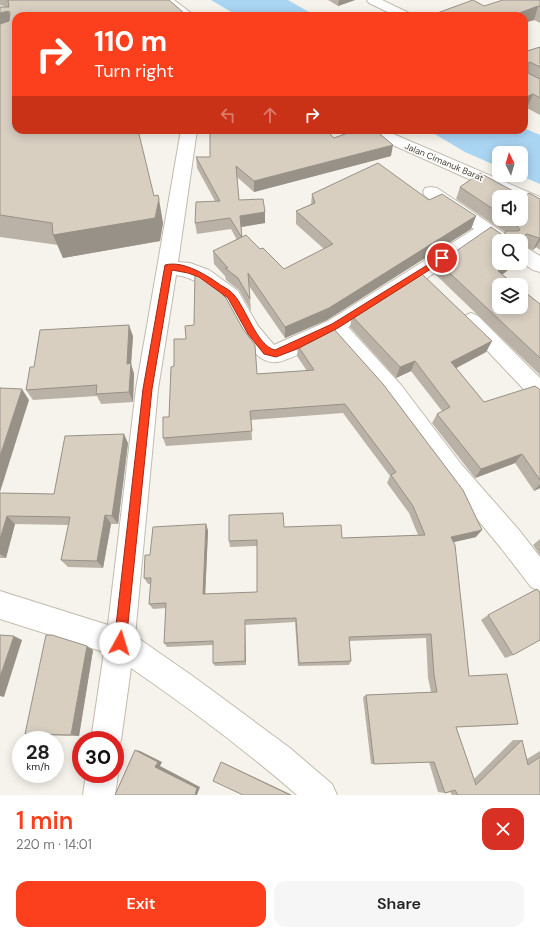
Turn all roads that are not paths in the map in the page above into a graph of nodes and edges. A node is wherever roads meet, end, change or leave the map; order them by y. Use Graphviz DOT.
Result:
graph roads {
  1 [pos="166,0"];
  2 [pos="373,0"];
  3 [pos="183,12"];
  4 [pos="397,12"];
  5 [pos="188,134"];
  6 [pos="380,134"];
  7 [pos="431,192"];
  8 [pos="540,204"];
  9 [pos="486,229"];
  10 [pos="494,234"];
  11 [pos="528,257"];
  12 [pos="540,265"];
  13 [pos="168,267"];
  14 [pos="420,273"];
  15 [pos="434,287"];
  16 [pos="460,310"];
  17 [pos="335,326"];
  18 [pos="540,392"];
  19 [pos="540,578"];
  20 [pos="0,605"];
  21 [pos="120,643"];
  22 [pos="107,731"];
  23 [pos="101,783"];
  24 [pos="99,795"];
  25 [pos="321,795"];
  1 -- 3 [label="street"];
  2 -- 4 [label="street"];
  5 -- 13 [label="street"];
  6 -- 8 [label="street, Jalan Cimanuk Barat"];
  7 -- 9 [label="street"];
  9 -- 10 [label="street"];
  9 -- 14 [label="street"];
  11 -- 12 [label="street"];
  13 -- 17 [label="street"];
  13 -- 21 [label="street"];
  14 -- 15 [label="street"];
  14 -- 17 [label="street"];
  16 -- 18 [label="street"];
  17 -- 19 [label="street"];
  20 -- 21 [label="street"];
  21 -- 22 [label="street"];
  21 -- 25 [label="street"];
  23 -- 24 [label="street"];
}
